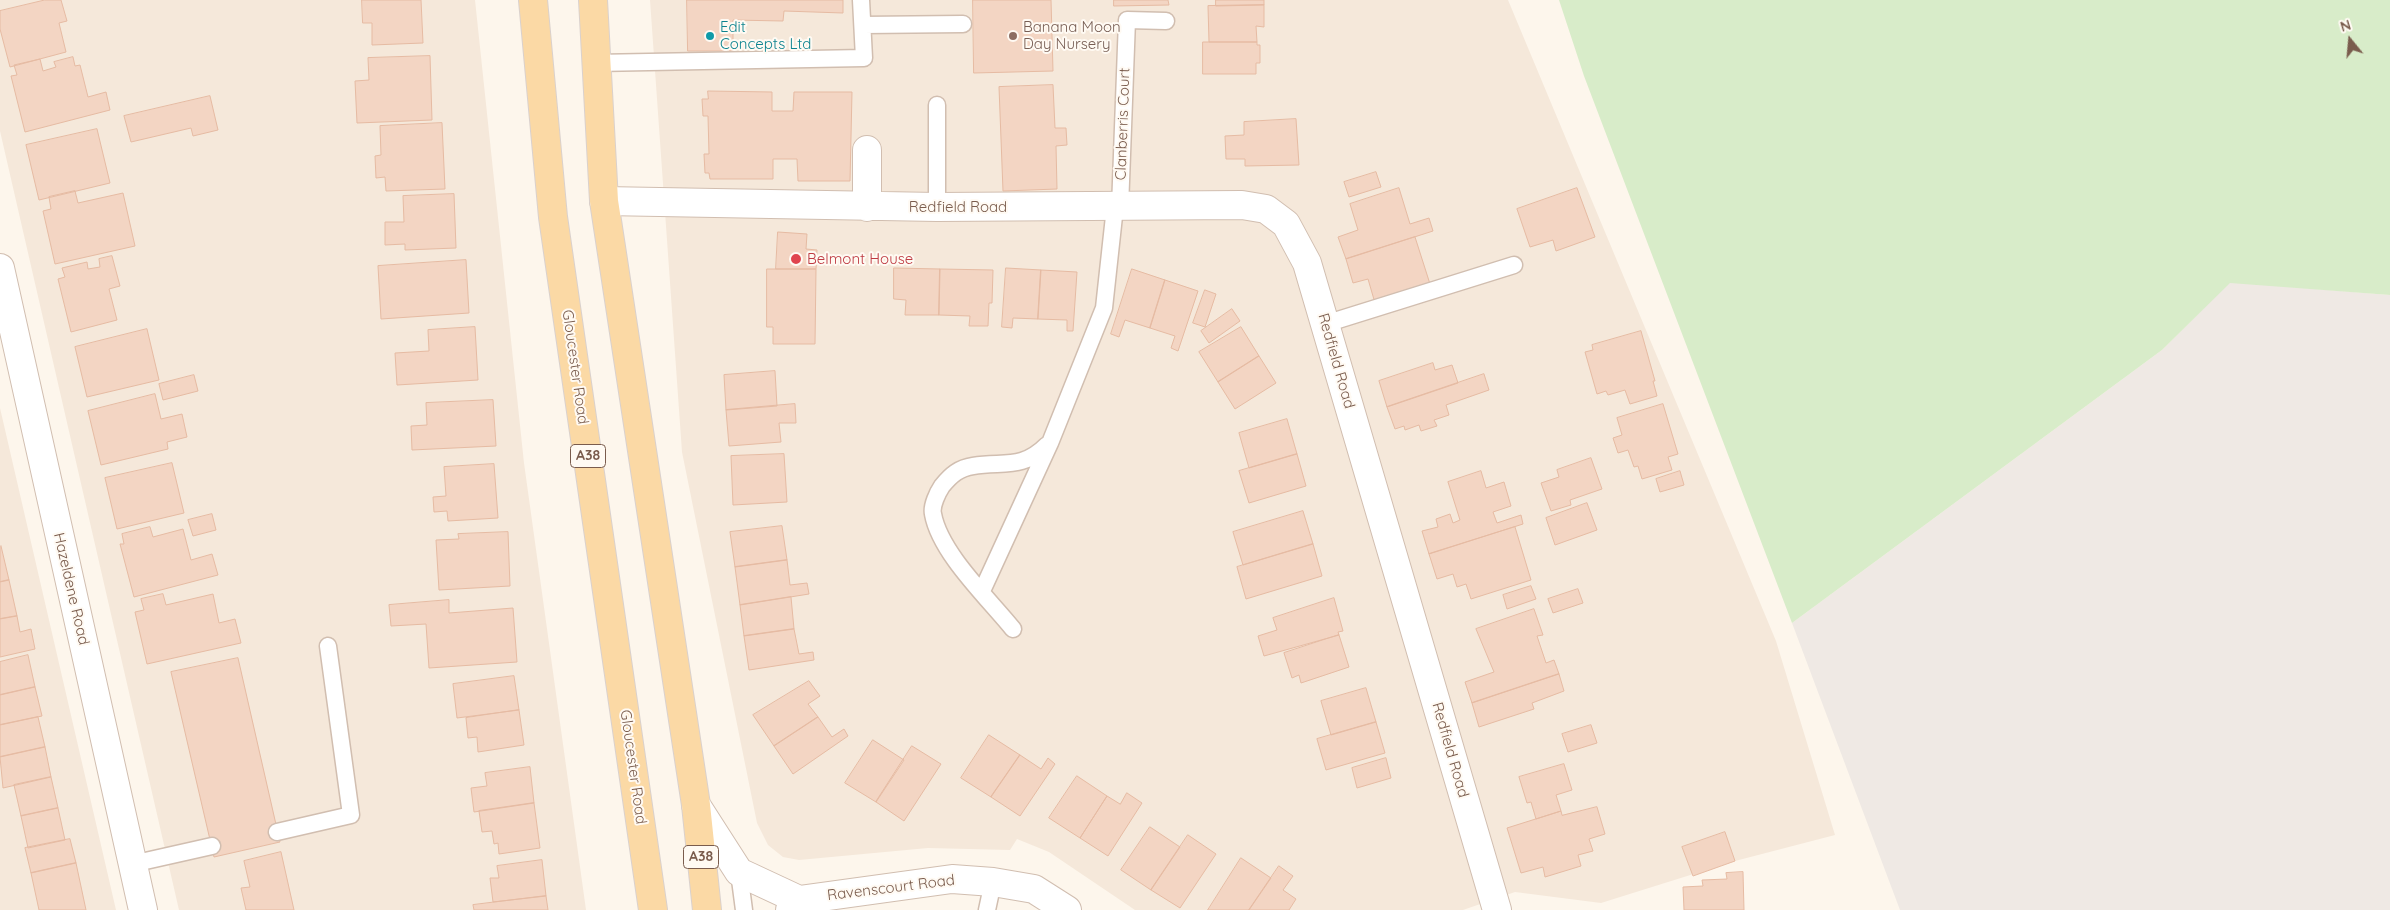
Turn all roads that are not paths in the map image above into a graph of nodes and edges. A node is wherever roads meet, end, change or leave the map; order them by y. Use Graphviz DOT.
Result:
graph roads {
  1 [pos="533,0"];
  2 [pos="593,0"];
  3 [pos="861,0"];
  4 [pos="1166,21"];
  5 [pos="963,24"];
  6 [pos="863,25"];
  7 [pos="595,63"];
  8 [pos="937,105"];
  9 [pos="866,150"];
  10 [pos="604,201"];
  11 [pos="867,207"];
  12 [pos="937,207"];
  13 [pos="1117,207"];
  14 [pos="1514,265"];
  15 [pos="0,268"];
  16 [pos="1325,324"];
  17 [pos="1050,443"];
  18 [pos="982,591"];
  19 [pos="1013,629"];
  20 [pos="328,646"];
  21 [pos="696,805"];
  22 [pos="277,832"];
  23 [pos="212,846"];
  24 [pos="132,864"];
  25 [pos="739,872"];
  26 [pos="992,882"];
  27 [pos="795,905"];
  28 [pos="143,910"];
  29 [pos="654,910"];
  30 [pos="707,910"];
  31 [pos="744,910"];
  32 [pos="986,910"];
  33 [pos="1067,910"];
  34 [pos="1497,910"];
  1 -- 29 [label="main road, Gloucester Road / A38"];
  2 -- 7 [label="main road, A38"];
  3 -- 6 [label="lane"];
  4 -- 13 [label="lane, Clanberris Court"];
  5 -- 6 [label="lane"];
  6 -- 7 [label="lane"];
  7 -- 10 [label="main road, A38"];
  8 -- 12 [label="lane"];
  9 -- 11 [label="street"];
  10 -- 11 [label="street, Redfield Road"];
  10 -- 21 [label="main road, A38"];
  11 -- 12 [label="street, Redfield Road"];
  12 -- 13 [label="street, Redfield Road"];
  13 -- 16 [label="street, Redfield Road"];
  13 -- 17 [label="lane"];
  14 -- 16 [label="lane"];
  15 -- 24 [label="street, Hazeldene Road"];
  16 -- 34 [label="street, Redfield Road"];
  17 -- 18 [label="lane"];
  17 -- 18 [label="lane"];
  18 -- 19 [label="lane"];
  20 -- 22 [label="lane"];
  21 -- 25 [label="street"];
  21 -- 30 [label="main road, A38"];
  23 -- 24 [label="lane"];
  24 -- 28 [label="street, Hazeldene Road"];
  25 -- 27 [label="street, Ravenscourt Road"];
  25 -- 31 [label="lane"];
  26 -- 27 [label="street, Ravenscourt Road"];
  26 -- 32 [label="lane"];
  26 -- 33 [label="street, Ravenscourt Road"];
}
